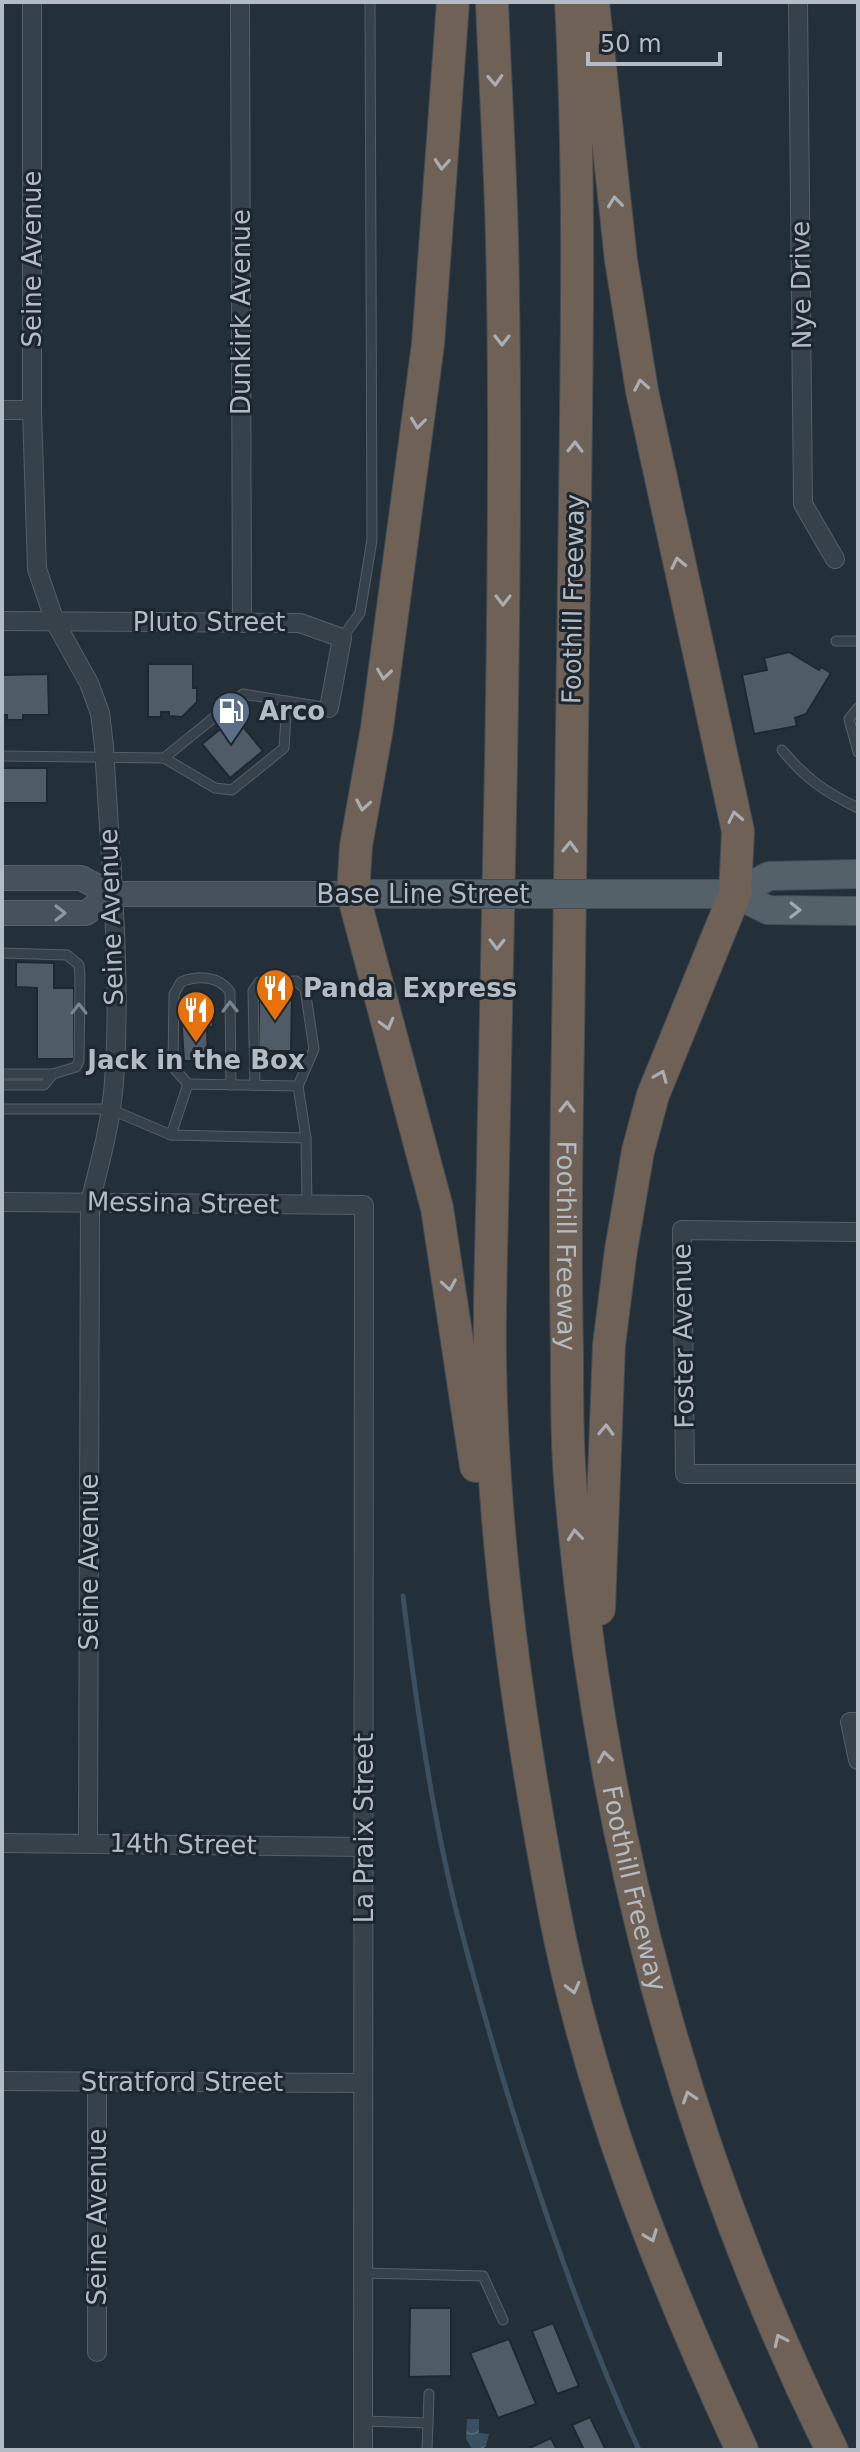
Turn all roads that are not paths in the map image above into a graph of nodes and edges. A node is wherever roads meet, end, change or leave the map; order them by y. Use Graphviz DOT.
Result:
graph roads {
  1 [pos="32,2"];
  2 [pos="240,2"];
  3 [pos="370,2"];
  4 [pos="453,2"];
  5 [pos="492,2"];
  6 [pos="571,2"];
  7 [pos="593,2"];
  8 [pos="798,2"];
  9 [pos="2,410"];
  10 [pos="32,410"];
  11 [pos="835,559"];
  12 [pos="2,621"];
  13 [pos="55,622"];
  14 [pos="242,623"];
  15 [pos="342,638"];
  16 [pos="836,641"];
  17 [pos="858,641"];
  18 [pos="287,701"];
  19 [pos="329,708"];
  20 [pos="858,708"];
  21 [pos="782,750"];
  22 [pos="858,752"];
  23 [pos="2,756"];
  24 [pos="105,756"];
  25 [pos="164,758"];
  26 [pos="858,808"];
  27 [pos="858,874"];
  28 [pos="2,878"];
  29 [pos="111,894"];
  30 [pos="353,894"];
  31 [pos="735,894"];
  32 [pos="858,911"];
  33 [pos="2,913"];
  34 [pos="2,953"];
  35 [pos="2,1074"];
  36 [pos="53,1074"];
  37 [pos="188,1084"];
  38 [pos="2,1085"];
  39 [pos="231,1085"];
  40 [pos="255,1085"];
  41 [pos="298,1086"];
  42 [pos="2,1109"];
  43 [pos="110,1109"];
  44 [pos="171,1135"];
  45 [pos="306,1138"];
  46 [pos="2,1202"];
  47 [pos="90,1202"];
  48 [pos="307,1205"];
  49 [pos="364,1205"];
  50 [pos="858,1232"];
  51 [pos="858,1474"];
  52 [pos="595,1696"];
  53 [pos="854,1722"];
  54 [pos="858,1760"];
  55 [pos="2,1843"];
  56 [pos="88,1843"];
  57 [pos="364,1847"];
  58 [pos="555,1913"];
  59 [pos="2,2081"];
  60 [pos="97,2081"];
  61 [pos="362,2083"];
  62 [pos="363,2273"];
  63 [pos="503,2320"];
  64 [pos="691,2340"];
  65 [pos="97,2352"];
  66 [pos="429,2394"];
  67 [pos="363,2421"];
  68 [pos="428,2423"];
  69 [pos="427,2448"];
  70 [pos="363,2450"];
  71 [pos="732,2450"];
  72 [pos="742,2450"];
  73 [pos="835,2450"];
  1 -- 10 [label="street, Seine Avenue"];
  2 -- 14 [label="street, Dunkirk Avenue"];
  3 -- 15 [label="lane"];
  4 -- 30 [label="highway, one-way"];
  5 -- 58 [label="highway, one-way"];
  52 -- 6 [label="highway, Foothill Freeway, one-way"];
  31 -- 7 [label="highway, one-way"];
  8 -- 11 [label="street, Nye Drive"];
  9 -- 10 [label="street"];
  10 -- 13 [label="street, Seine Avenue"];
  12 -- 13 [label="street, Pluto Street"];
  13 -- 14 [label="street, Pluto Street"];
  13 -- 24 [label="street, Seine Avenue"];
  14 -- 15 [label="street, Pluto Street"];
  15 -- 19 [label="street"];
  16 -- 17 [label="lane"];
  18 -- 19 [label="lane"];
  18 -- 25 [label="lane"];
  18 -- 25 [label="lane"];
  20 -- 22 [label="lane"];
  21 -- 26 [label="lane"];
  23 -- 24 [label="lane"];
  24 -- 25 [label="lane"];
  24 -- 29 [label="street, Seine Avenue"];
  27 -- 31 [label="main road, Base Line Street"];
  28 -- 29 [label="main road, Base Line Street"];
  29 -- 30 [label="main road, Base Line Street"];
  33 -- 29 [label="main road, Base Line Street, one-way"];
  29 -- 43 [label="street, Seine Avenue"];
  30 -- 31 [label="main road, Base Line Street, bridge"];
  30 -- 58 [label="highway, one-way"];
  31 -- 32 [label="main road, Base Line Street, one-way"];
  52 -- 31 [label="highway, one-way"];
  36 -- 34 [label="lane, one-way"];
  35 -- 36 [label="lane"];
  36 -- 38 [label="lane"];
  37 -- 39 [label="lane"];
  39 -- 37 [label="lane, one-way"];
  37 -- 44 [label="lane"];
  39 -- 40 [label="lane"];
  40 -- 41 [label="lane"];
  40 -- 41 [label="lane"];
  41 -- 45 [label="lane"];
  42 -- 43 [label="lane"];
  43 -- 44 [label="lane"];
  43 -- 47 [label="street, Seine Avenue"];
  44 -- 45 [label="lane"];
  45 -- 48 [label="lane"];
  46 -- 47 [label="street, Messina Street"];
  47 -- 48 [label="street, Messina Street"];
  47 -- 56 [label="street, Seine Avenue"];
  48 -- 49 [label="street, Messina Street"];
  49 -- 57 [label="street, La Praix Street"];
  50 -- 51 [label="street, Foster Avenue"];
  73 -- 52 [label="highway, Foothill Freeway, one-way"];
  53 -- 54 [label="street"];
  55 -- 56 [label="street, 14th Street"];
  56 -- 57 [label="street, 14th Street"];
  57 -- 61 [label="street, La Praix Street"];
  58 -- 64 [label="highway, one-way"];
  59 -- 60 [label="street, Stratford Street"];
  60 -- 61 [label="street, Stratford Street"];
  60 -- 65 [label="street, Seine Avenue"];
  61 -- 62 [label="street, La Praix Street"];
  62 -- 63 [label="lane"];
  62 -- 67 [label="street, La Praix Street"];
  64 -- 71 [label="highway"];
  64 -- 72 [label="highway"];
  66 -- 68 [label="lane"];
  67 -- 68 [label="lane"];
  67 -- 70 [label="street, La Praix Street"];
  68 -- 69 [label="lane"];
}
